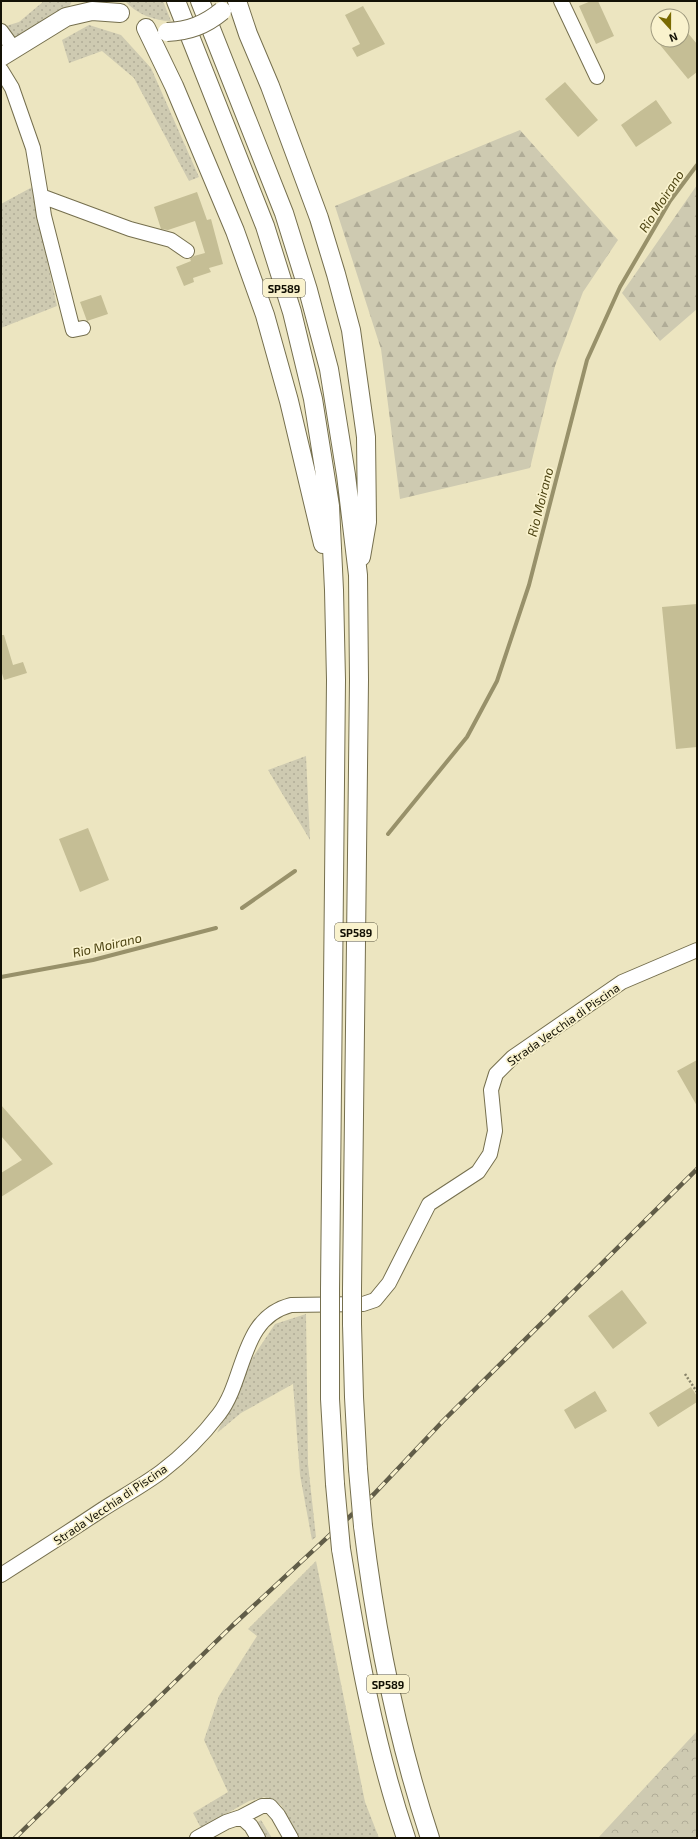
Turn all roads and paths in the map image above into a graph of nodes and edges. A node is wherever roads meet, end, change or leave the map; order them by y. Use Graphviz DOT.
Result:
graph roads {
  1 [pos="78,1"];
  2 [pos="176,1"];
  3 [pos="200,1"];
  4 [pos="237,1"];
  5 [pos="561,1"];
  6 [pos="226,6"];
  7 [pos="115,7"];
  8 [pos="66,17"];
  9 [pos="146,28"];
  10 [pos="1,31"];
  11 [pos="7,53"];
  12 [pos="1,70"];
  13 [pos="597,77"];
  14 [pos="41,196"];
  15 [pos="187,251"];
  16 [pos="84,328"];
  17 [pos="358,575"];
  18 [pos="334,590"];
  19 [pos="697,950"];
  20 [pos="685,1374"];
  21 [pos="697,1392"];
  22 [pos="1,1575"];
  23 [pos="241,1817"];
  24 [pos="197,1838"];
  25 [pos="258,1838"];
  26 [pos="291,1838"];
  27 [pos="406,1838"];
  28 [pos="430,1838"];
  1 -- 8 [label="main road"];
  2 -- 18 [label="main road, SP589"];
  3 -- 17 [label="main road, SP589"];
  4 -- 17 [label="main road"];
  5 -- 13 [label="street"];
  6 -- 9 [label="main road, bridge"];
  7 -- 8 [label="main road"];
  7 -- 9 [label="main road"];
  8 -- 11 [label="main road"];
  9 -- 18 [label="main road"];
  10 -- 11 [label="street"];
  12 -- 14 [label="street"];
  14 -- 15 [label="street"];
  14 -- 16 [label="street"];
  17 -- 28 [label="main road, SP589, bridge"];
  18 -- 27 [label="main road, SP589, bridge"];
  19 -- 22 [label="street, Strada Vecchia di Piscina"];
  20 -- 21 [label="path"];
  23 -- 24 [label="street"];
  23 -- 25 [label="street"];
  23 -- 26 [label="street"];
}
